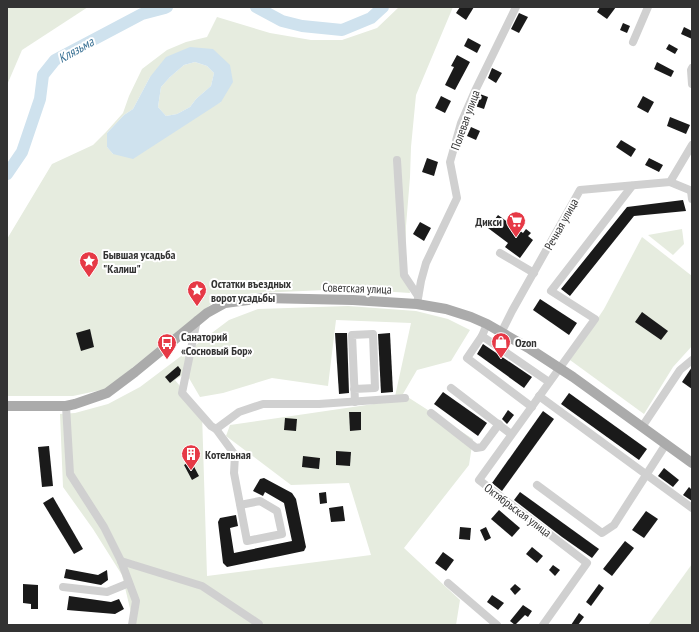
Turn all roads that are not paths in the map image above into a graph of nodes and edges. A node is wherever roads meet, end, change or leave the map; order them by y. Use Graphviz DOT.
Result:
graph roads {
  1 [pos="516,7"];
  2 [pos="648,7"];
  3 [pos="633,42"];
  4 [pos="692,68"];
  5 [pos="692,84"];
  6 [pos="692,145"];
  7 [pos="397,160"];
  8 [pos="670,182"];
  9 [pos="632,186"];
  10 [pos="691,191"];
  11 [pos="692,200"];
  12 [pos="500,254"];
  13 [pos="534,273"];
  14 [pos="418,300"];
  15 [pos="197,320"];
  16 [pos="487,324"];
  17 [pos="501,332"];
  18 [pos="482,336"];
  19 [pos="692,360"];
  20 [pos="559,367"];
  21 [pos="549,382"];
  22 [pos="451,388"];
  23 [pos="354,389"];
  24 [pos="539,396"];
  25 [pos="405,398"];
  26 [pos="355,402"];
  27 [pos="7,406"];
  28 [pos="66,406"];
  29 [pos="532,407"];
  30 [pos="431,413"];
  31 [pos="499,424"];
  32 [pos="642,427"];
  33 [pos="216,429"];
  34 [pos="511,434"];
  35 [pos="666,444"];
  36 [pos="692,462"];
  37 [pos="646,475"];
  38 [pos="538,485"];
  39 [pos="240,505"];
  40 [pos="692,508"];
  41 [pos="121,561"];
  42 [pos="129,583"];
  43 [pos="448,583"];
  44 [pos="63,587"];
  45 [pos="132,625"];
  46 [pos="259,625"];
  47 [pos="497,625"];
  48 [pos="543,625"];
  1 -- 14 [label="street, Полевая улица"];
  2 -- 3 [label="street"];
  4 -- 5 [label="street"];
  6 -- 8 [label="street"];
  7 -- 14 [label="street"];
  8 -- 9 [label="street, Речная улица"];
  8 -- 10 [label="street"];
  9 -- 13 [label="street, Речная улица"];
  9 -- 20 [label="street, Октябрьская улица"];
  10 -- 11 [label="street"];
  12 -- 13 [label="street"];
  13 -- 17 [label="street, Речная улица"];
  14 -- 15 [label="main road, Советская улица"];
  14 -- 16 [label="main road, Советская улица"];
  15 -- 28 [label="main road, Советская улица"];
  15 -- 33 [label="street"];
  16 -- 17 [label="main road, Советская улица"];
  16 -- 18 [label="street"];
  17 -- 20 [label="main road, Советская улица"];
  18 -- 21 [label="street"];
  18 -- 29 [label="street"];
  19 -- 32 [label="street"];
  20 -- 21 [label="street, Октябрьская улица"];
  20 -- 32 [label="main road, Советская улица"];
  21 -- 24 [label="street, Октябрьская улица"];
  22 -- 31 [label="street"];
  23 -- 23 [label="street"];
  23 -- 26 [label="street"];
  24 -- 29 [label="street, Октябрьская улица"];
  24 -- 37 [label="street"];
  25 -- 26 [label="street"];
  26 -- 33 [label="street"];
  27 -- 28 [label="main road, Советская улица"];
  28 -- 41 [label="street"];
  29 -- 34 [label="street, Октябрьская улица"];
  30 -- 31 [label="street"];
  31 -- 34 [label="street"];
  32 -- 35 [label="main road, Советская улица"];
  33 -- 39 [label="street"];
  34 -- 48 [label="street, Октябрьская улица"];
  35 -- 36 [label="main road, Советская улица"];
  35 -- 37 [label="street"];
  37 -- 38 [label="street"];
  37 -- 40 [label="street"];
  39 -- 39 [label="street"];
  41 -- 42 [label="street"];
  41 -- 46 [label="street"];
  42 -- 44 [label="street"];
  42 -- 45 [label="street"];
  43 -- 47 [label="street"];
}
